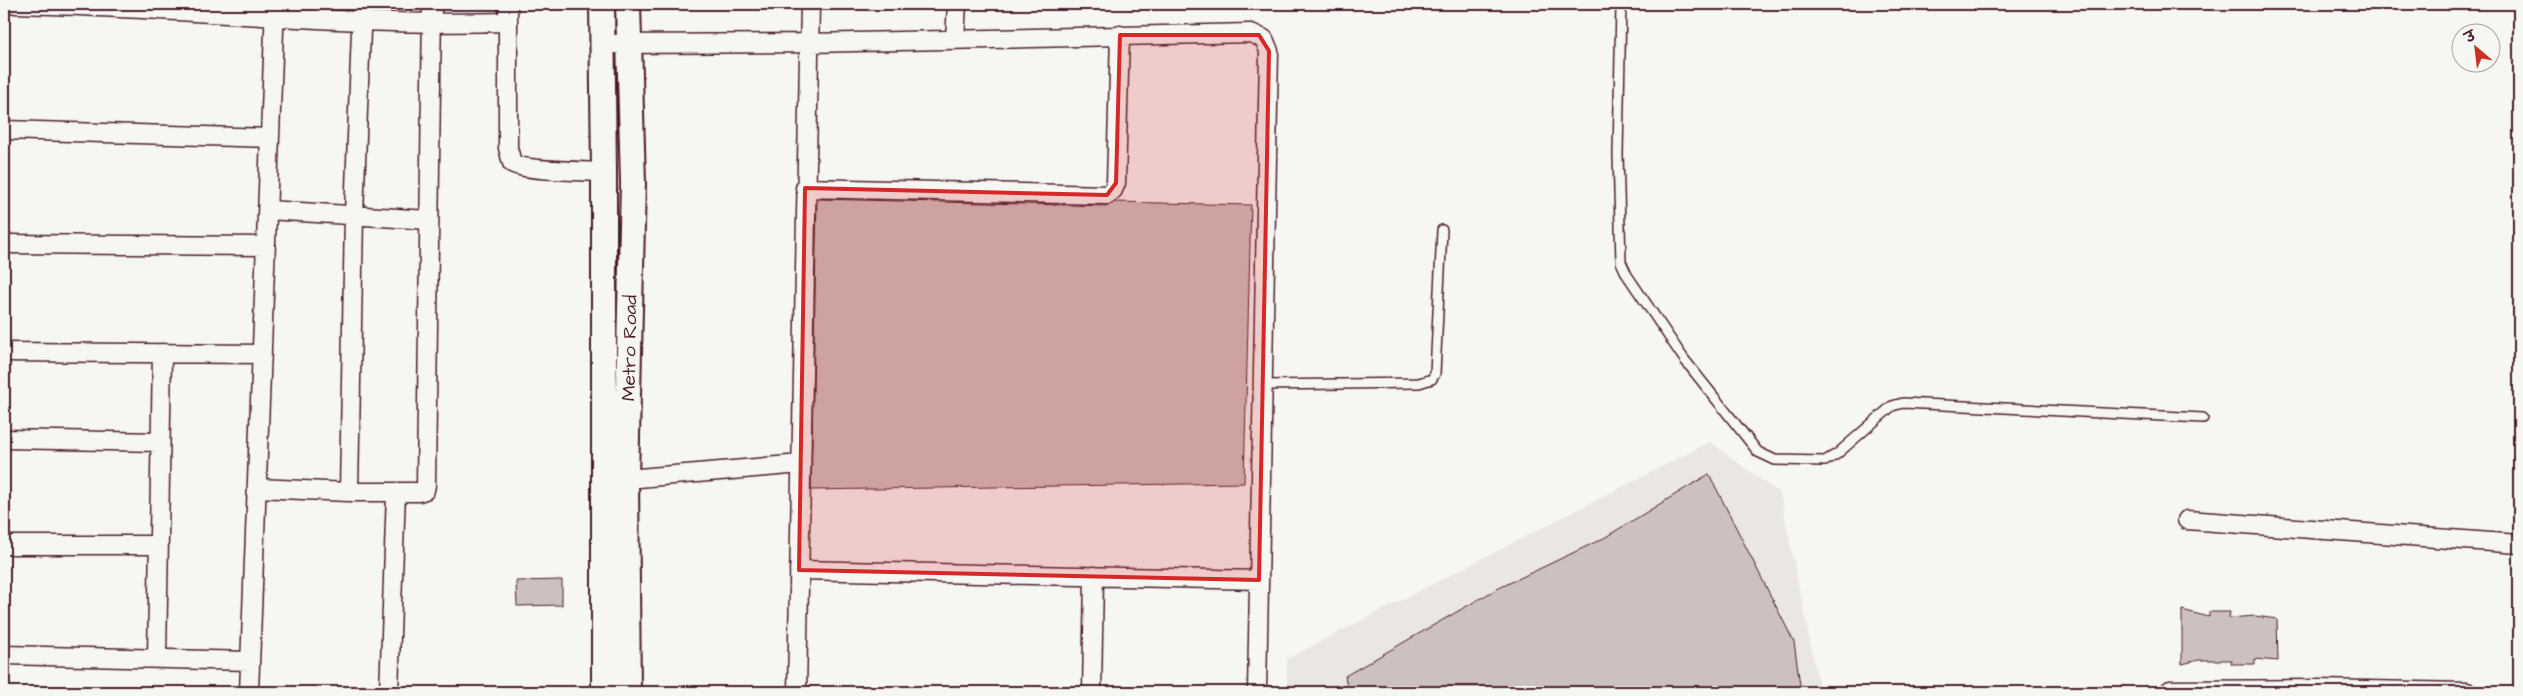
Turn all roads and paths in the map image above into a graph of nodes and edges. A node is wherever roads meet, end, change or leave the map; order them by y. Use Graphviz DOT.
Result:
graph roads {
  1 [pos="15,4"];
  2 [pos="45,4"];
  3 [pos="432,4"];
  4 [pos="508,4"];
  5 [pos="602,4"];
  6 [pos="628,4"];
  7 [pos="810,4"];
  8 [pos="957,4"];
  9 [pos="1621,4"];
  10 [pos="121,5"];
  11 [pos="275,9"];
  12 [pos="362,12"];
  13 [pos="508,22"];
  14 [pos="432,24"];
  15 [pos="1120,35"];
  16 [pos="955,39"];
  17 [pos="810,42"];
  18 [pos="604,44"];
  19 [pos="630,44"];
  20 [pos="4,130"];
  21 [pos="270,138"];
  22 [pos="604,172"];
  23 [pos="805,188"];
  24 [pos="268,210"];
  25 [pos="354,215"];
  26 [pos="429,220"];
  27 [pos="1442,230"];
  28 [pos="4,244"];
  29 [pos="266,246"];
  30 [pos="4,352"];
  31 [pos="162,353"];
  32 [pos="262,354"];
  33 [pos="1263,385"];
  34 [pos="2203,418"];
  35 [pos="4,439"];
  36 [pos="160,442"];
  37 [pos="801,464"];
  38 [pos="615,480"];
  39 [pos="256,488"];
  40 [pos="349,492"];
  41 [pos="396,492"];
  42 [pos="2187,520"];
  43 [pos="4,544"];
  44 [pos="2519,544"];
  45 [pos="159,545"];
  46 [pos="800,570"];
  47 [pos="1094,576"];
  48 [pos="1259,580"];
  49 [pos="4,655"];
  50 [pos="157,658"];
  51 [pos="250,661"];
  52 [pos="2170,690"];
  53 [pos="249,692"];
  54 [pos="388,692"];
  55 [pos="604,692"];
  56 [pos="628,692"];
  57 [pos="797,692"];
  58 [pos="1092,692"];
  59 [pos="1257,692"];
  60 [pos="2467,692"];
  1 -- 2 [label="street"];
  2 -- 10 [label="street"];
  3 -- 14 [label="street"];
  4 -- 13 [label="street"];
  5 -- 18 [label="street, Metro Road"];
  6 -- 19 [label="street, Metro Road"];
  7 -- 17 [label="street"];
  8 -- 16 [label="street"];
  9 -- 34 [label="lane"];
  10 -- 11 [label="street"];
  11 -- 12 [label="street"];
  11 -- 21 [label="street"];
  12 -- 14 [label="street"];
  12 -- 25 [label="street"];
  13 -- 14 [label="street"];
  13 -- 22 [label="street"];
  14 -- 26 [label="street"];
  15 -- 16 [label="street"];
  15 -- 23 [label="street"];
  15 -- 33 [label="street"];
  16 -- 17 [label="street"];
  17 -- 19 [label="street"];
  17 -- 23 [label="street"];
  18 -- 19 [label="street"];
  18 -- 22 [label="street, Metro Road"];
  19 -- 38 [label="street, Metro Road"];
  20 -- 21 [label="street"];
  21 -- 24 [label="street"];
  22 -- 38 [label="street, Metro Road"];
  23 -- 37 [label="street"];
  24 -- 25 [label="street"];
  24 -- 29 [label="street"];
  25 -- 26 [label="street"];
  25 -- 40 [label="street"];
  26 -- 41 [label="street"];
  27 -- 33 [label="lane"];
  28 -- 29 [label="street"];
  29 -- 32 [label="street"];
  30 -- 31 [label="street"];
  31 -- 32 [label="street"];
  31 -- 36 [label="street"];
  32 -- 39 [label="street"];
  33 -- 48 [label="street"];
  35 -- 36 [label="street"];
  36 -- 45 [label="street"];
  37 -- 38 [label="street"];
  37 -- 46 [label="street"];
  38 -- 55 [label="street, Metro Road"];
  38 -- 56 [label="street, Metro Road"];
  39 -- 40 [label="street"];
  39 -- 51 [label="street"];
  40 -- 41 [label="street"];
  41 -- 54 [label="street"];
  42 -- 44 [label="street"];
  43 -- 45 [label="street"];
  45 -- 50 [label="street"];
  46 -- 47 [label="street"];
  46 -- 57 [label="street"];
  47 -- 48 [label="street"];
  47 -- 58 [label="street"];
  48 -- 59 [label="street"];
  49 -- 50 [label="street"];
  50 -- 51 [label="street"];
  51 -- 53 [label="street"];
  52 -- 60 [label="street"];
}
